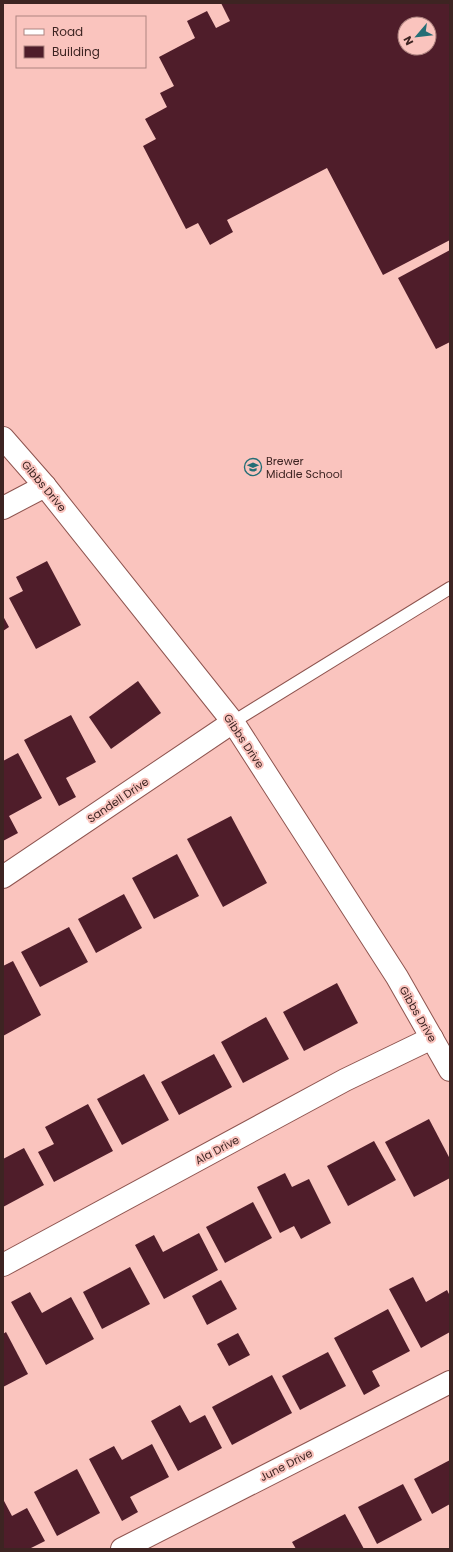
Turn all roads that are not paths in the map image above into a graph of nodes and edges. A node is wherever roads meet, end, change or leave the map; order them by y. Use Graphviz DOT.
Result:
graph roads {
  1 [pos="3,438"];
  2 [pos="45,486"];
  3 [pos="3,508"];
  4 [pos="450,588"];
  5 [pos="234,722"];
  6 [pos="3,877"];
  7 [pos="432,1038"];
  8 [pos="450,1070"];
  9 [pos="3,1265"];
  10 [pos="450,1382"];
  11 [pos="122,1549"];
  1 -- 2 [label="street, Gibbs Drive"];
  2 -- 3 [label="street"];
  2 -- 5 [label="street, Gibbs Drive"];
  4 -- 5 [label="lane"];
  5 -- 6 [label="street, Sandell Drive"];
  5 -- 7 [label="street, Gibbs Drive"];
  7 -- 8 [label="street, Gibbs Drive"];
  7 -- 9 [label="street, Ala Drive"];
  10 -- 11 [label="street, June Drive"];
}
